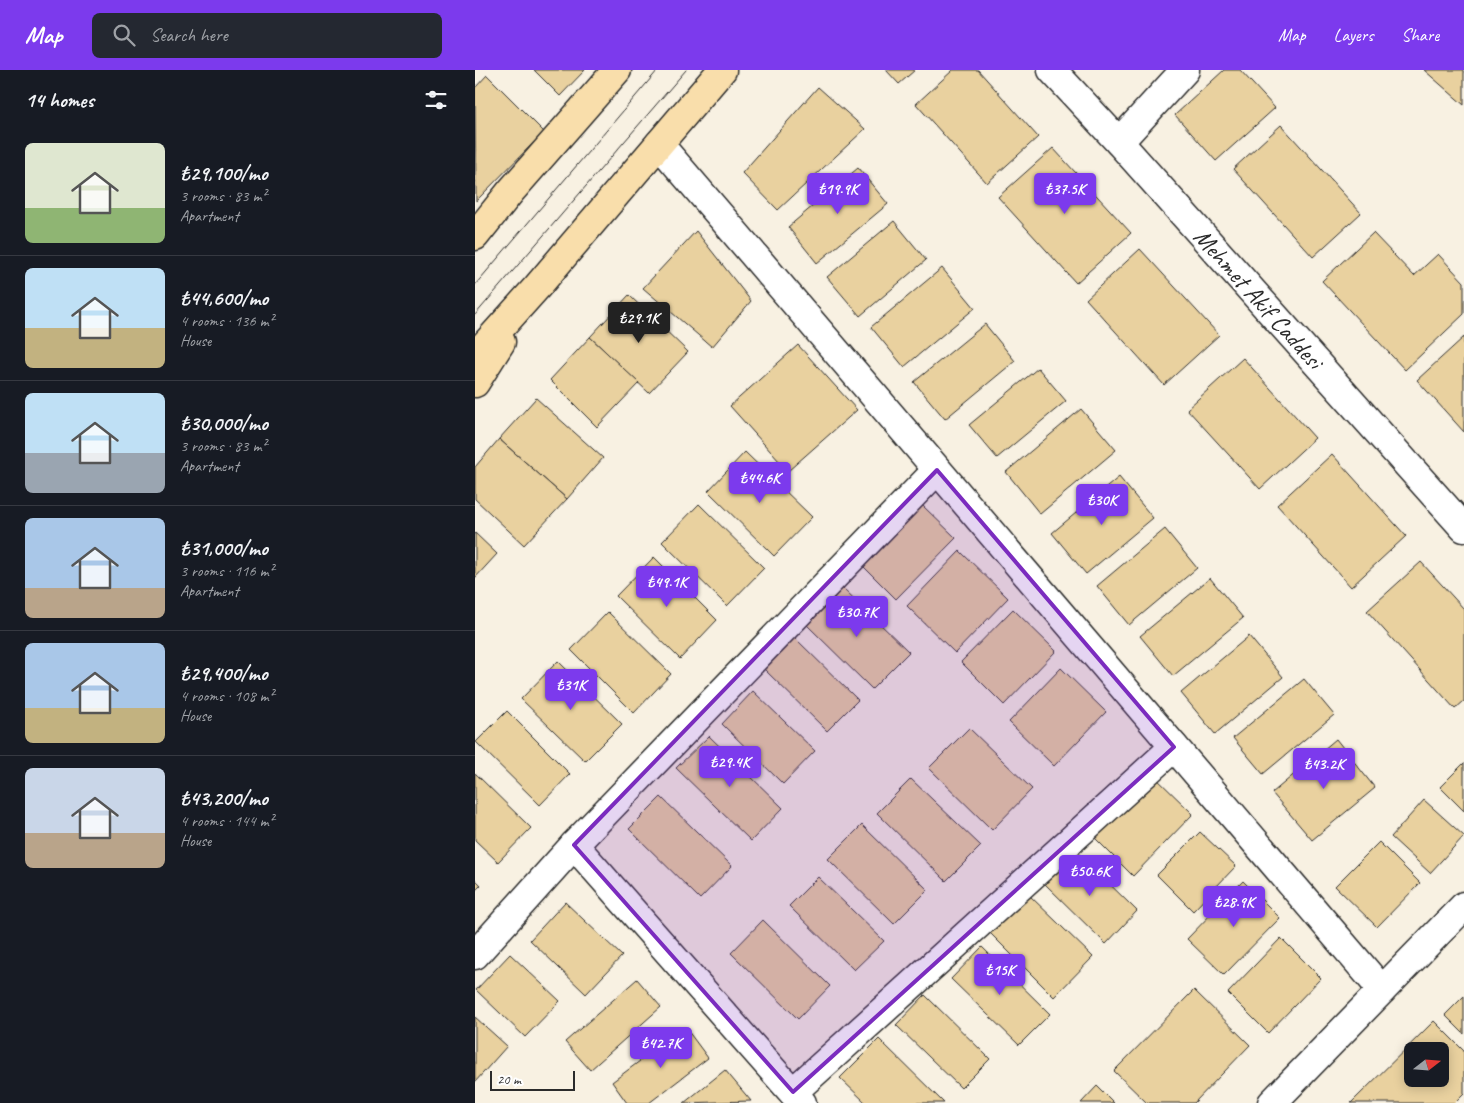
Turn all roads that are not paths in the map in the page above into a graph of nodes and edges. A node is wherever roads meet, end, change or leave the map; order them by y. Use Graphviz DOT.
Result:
graph roads {
  1 [pos="617,70"];
  2 [pos="723,70"];
  3 [pos="1051,70"];
  4 [pos="1185,70"];
  5 [pos="1119,142"];
  6 [pos="659,144"];
  7 [pos="511,191"];
  8 [pos="475,223"];
  9 [pos="475,236"];
  10 [pos="537,287"];
  11 [pos="475,356"];
  12 [pos="475,383"];
  13 [pos="937,470"];
  14 [pos="1464,528"];
  15 [pos="1174,747"];
  16 [pos="575,845"];
  17 [pos="1464,906"];
  18 [pos="475,955"];
  19 [pos="1382,990"];
  20 [pos="797,1098"];
  21 [pos="1272,1103"];
  1 -- 7 [label="highway"];
  2 -- 6 [label="highway"];
  3 -- 5 [label="street, Mehmet Akif Caddesi"];
  4 -- 5 [label="street"];
  5 -- 14 [label="street, Mehmet Akif Caddesi"];
  6 -- 10 [label="highway"];
  6 -- 13 [label="street"];
  7 -- 8 [label="highway"];
  7 -- 9 [label="highway"];
  10 -- 11 [label="highway"];
  10 -- 12 [label="highway"];
  13 -- 15 [label="street"];
  13 -- 16 [label="street"];
  15 -- 19 [label="street"];
  15 -- 20 [label="street"];
  16 -- 18 [label="street"];
  16 -- 20 [label="street"];
  17 -- 19 [label="street"];
  19 -- 21 [label="street"];
}
